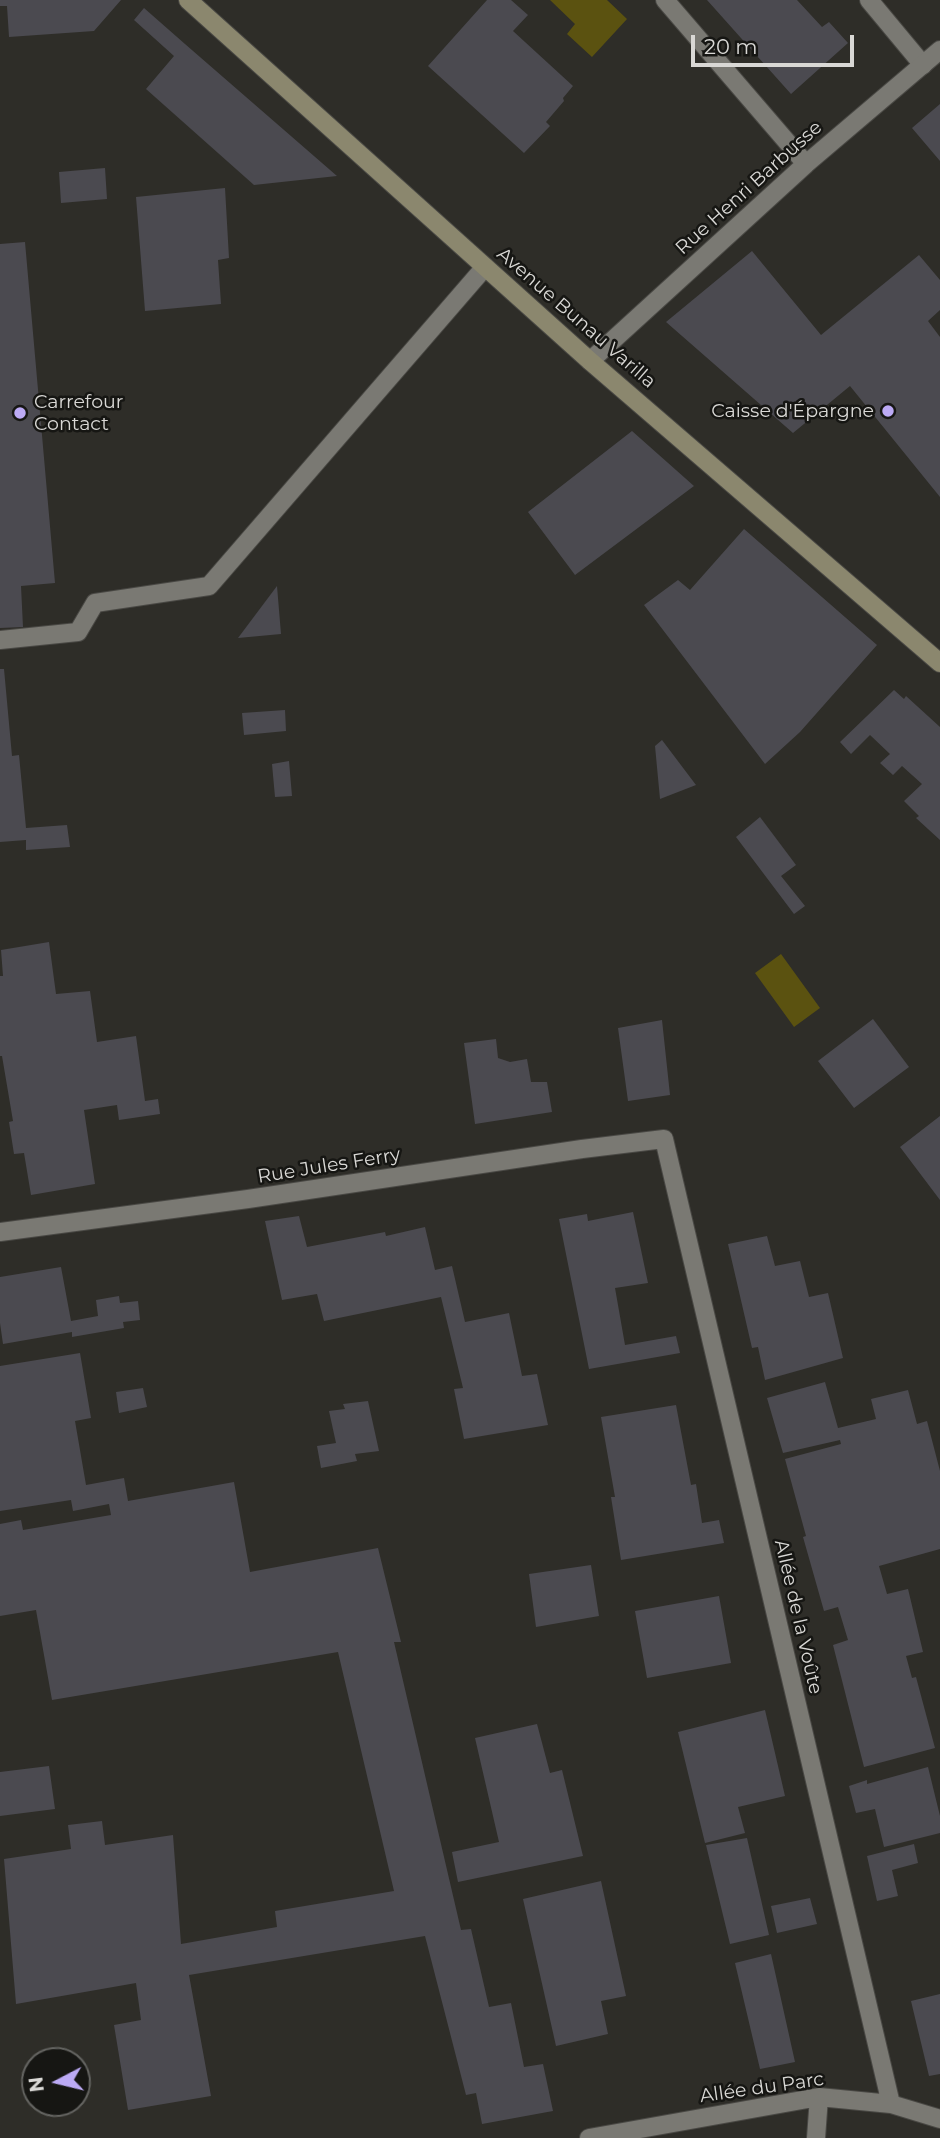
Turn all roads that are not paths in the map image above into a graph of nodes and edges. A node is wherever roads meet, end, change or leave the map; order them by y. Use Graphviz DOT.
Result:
graph roads {
  1 [pos="188,0"];
  2 [pos="665,0"];
  3 [pos="869,0"];
  4 [pos="940,50"];
  5 [pos="923,65"];
  6 [pos="806,164"];
  7 [pos="485,267"];
  8 [pos="590,361"];
  9 [pos="0,640"];
  10 [pos="940,663"];
  11 [pos="664,1139"];
  12 [pos="0,1232"];
  13 [pos="819,2097"];
  14 [pos="891,2104"];
  15 [pos="940,2119"];
  16 [pos="589,2138"];
  17 [pos="816,2138"];
  1 -- 7 [label="main road, Avenue Bunau Varilla"];
  2 -- 6 [label="street"];
  3 -- 5 [label="street"];
  4 -- 5 [label="street, Rue Henri Barbusse"];
  5 -- 6 [label="street, Rue Henri Barbusse"];
  6 -- 8 [label="street, Rue Henri Barbusse"];
  7 -- 8 [label="main road, Avenue Bunau Varilla"];
  7 -- 9 [label="street"];
  8 -- 10 [label="main road, Avenue Bunau Varilla"];
  11 -- 12 [label="street, Rue Jules Ferry"];
  11 -- 14 [label="street, Allée de la Voûte"];
  13 -- 14 [label="street, Allée du Parc"];
  13 -- 16 [label="street, Allée du Parc"];
  13 -- 17 [label="street"];
  14 -- 15 [label="street, Allée du Parc"];
}
